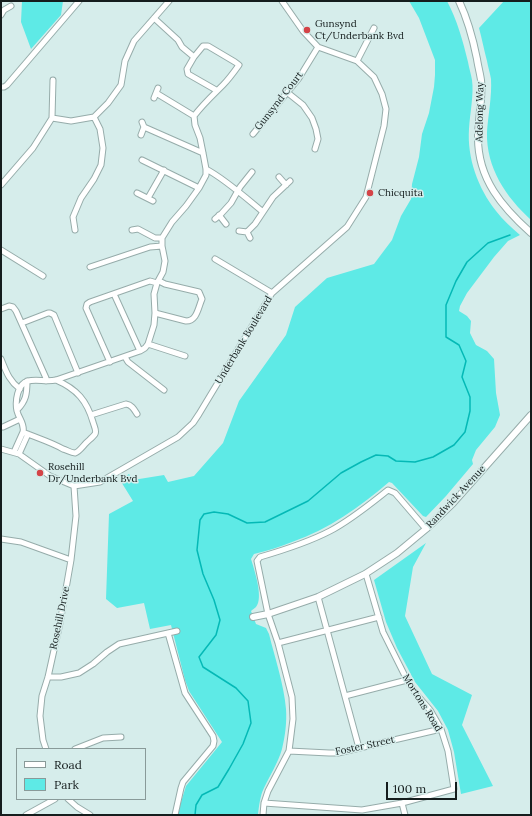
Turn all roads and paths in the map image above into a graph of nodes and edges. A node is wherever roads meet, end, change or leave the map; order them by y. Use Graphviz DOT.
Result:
graph roads {
  1 [pos="79,1"];
  2 [pos="169,1"];
  3 [pos="282,1"];
  4 [pos="460,1"];
  5 [pos="11,6"];
  6 [pos="1,15"];
  7 [pos="154,18"];
  8 [pos="374,28"];
  9 [pos="318,47"];
  10 [pos="194,57"];
  11 [pos="357,61"];
  12 [pos="53,80"];
  13 [pos="1,87"];
  14 [pos="216,90"];
  15 [pos="156,93"];
  16 [pos="288,93"];
  17 [pos="194,116"];
  18 [pos="94,117"];
  19 [pos="52,118"];
  20 [pos="253,134"];
  21 [pos="141,135"];
  22 [pos="315,149"];
  23 [pos="203,153"];
  24 [pos="142,160"];
  25 [pos="206,169"];
  26 [pos="164,170"];
  27 [pos="252,172"];
  28 [pos="279,177"];
  29 [pos="1,185"];
  30 [pos="198,188"];
  31 [pos="237,191"];
  32 [pos="137,192"];
  33 [pos="148,198"];
  34 [pos="154,201"];
  35 [pos="263,212"];
  36 [pos="226,224"];
  37 [pos="75,230"];
  38 [pos="132,230"];
  39 [pos="239,231"];
  40 [pos="247,232"];
  41 [pos="531,233"];
  42 [pos="162,238"];
  43 [pos="250,238"];
  44 [pos="162,246"];
  45 [pos="1,250"];
  46 [pos="215,259"];
  47 [pos="90,267"];
  48 [pos="43,276"];
  49 [pos="158,282"];
  50 [pos="272,293"];
  51 [pos="114,294"];
  52 [pos="1,309"];
  53 [pos="155,312"];
  54 [pos="22,323"];
  55 [pos="148,344"];
  56 [pos="140,351"];
  57 [pos="185,356"];
  58 [pos="125,357"];
  59 [pos="1,359"];
  60 [pos="110,362"];
  61 [pos="78,373"];
  62 [pos="56,380"];
  63 [pos="27,381"];
  64 [pos="46,381"];
  65 [pos="20,389"];
  66 [pos="164,390"];
  67 [pos="17,410"];
  68 [pos="137,414"];
  69 [pos="531,415"];
  70 [pos="91,416"];
  71 [pos="20,419"];
  72 [pos="526,420"];
  73 [pos="531,425"];
  74 [pos="2,426"];
  75 [pos="26,433"];
  76 [pos="1,449"];
  77 [pos="17,453"];
  78 [pos="74,486"];
  79 [pos="426,529"];
  80 [pos="1,539"];
  81 [pos="71,560"];
  82 [pos="366,574"];
  83 [pos="318,596"];
  84 [pos="268,614"];
  85 [pos="253,617"];
  86 [pos="379,617"];
  87 [pos="327,630"];
  88 [pos="177,631"];
  89 [pos="168,633"];
  90 [pos="278,644"];
  91 [pos="48,677"];
  92 [pos="407,680"];
  93 [pos="345,696"];
  94 [pos="441,729"];
  95 [pos="121,737"];
  96 [pos="46,748"];
  97 [pos="77,748"];
  98 [pos="359,748"];
  99 [pos="288,751"];
  100 [pos="54,800"];
  101 [pos="69,800"];
  102 [pos="264,803"];
  103 [pos="402,803"];
  104 [pos="26,815"];
  105 [pos="90,815"];
  106 [pos="175,815"];
  107 [pos="263,815"];
  108 [pos="405,815"];
  1 -- 13 [label="street"];
  2 -- 7 [label="street"];
  3 -- 9 [label="street, Underbank Boulevard"];
  4 -- 41 [label="street, Adelong Way"];
  5 -- 6 [label="street"];
  7 -- 10 [label="street"];
  7 -- 18 [label="street"];
  8 -- 11 [label="street"];
  9 -- 11 [label="street, Underbank Boulevard"];
  9 -- 16 [label="street, Gunsynd Court"];
  10 -- 14 [label="street"];
  10 -- 14 [label="street"];
  11 -- 50 [label="street, Underbank Boulevard"];
  12 -- 19 [label="street"];
  14 -- 17 [label="street"];
  15 -- 17 [label="street"];
  16 -- 20 [label="street, Gunsynd Court"];
  16 -- 22 [label="street"];
  17 -- 23 [label="street"];
  18 -- 19 [label="street"];
  18 -- 37 [label="street"];
  19 -- 29 [label="street"];
  21 -- 23 [label="street"];
  23 -- 25 [label="street"];
  24 -- 26 [label="street"];
  25 -- 30 [label="street"];
  25 -- 31 [label="street"];
  26 -- 30 [label="street"];
  26 -- 33 [label="street"];
  27 -- 31 [label="street"];
  28 -- 35 [label="street"];
  30 -- 42 [label="street"];
  31 -- 35 [label="street"];
  31 -- 36 [label="street"];
  32 -- 33 [label="street"];
  33 -- 34 [label="street"];
  35 -- 40 [label="street"];
  38 -- 42 [label="street"];
  39 -- 40 [label="street"];
  40 -- 43 [label="street"];
  42 -- 44 [label="street"];
  44 -- 47 [label="street"];
  44 -- 49 [label="street"];
  45 -- 48 [label="street"];
  46 -- 50 [label="street"];
  49 -- 51 [label="street"];
  49 -- 53 [label="street"];
  49 -- 53 [label="street"];
  50 -- 78 [label="street, Underbank Boulevard"];
  51 -- 56 [label="street"];
  51 -- 60 [label="street"];
  52 -- 54 [label="street"];
  53 -- 55 [label="street"];
  54 -- 61 [label="street"];
  54 -- 64 [label="street"];
  55 -- 56 [label="street"];
  55 -- 57 [label="street"];
  56 -- 58 [label="street"];
  58 -- 60 [label="street"];
  58 -- 66 [label="street"];
  59 -- 65 [label="street"];
  60 -- 61 [label="street"];
  61 -- 62 [label="street"];
  62 -- 64 [label="street"];
  62 -- 70 [label="street"];
  63 -- 64 [label="street"];
  63 -- 65 [label="street"];
  63 -- 67 [label="street"];
  65 -- 67 [label="street"];
  67 -- 71 [label="street"];
  68 -- 70 [label="street"];
  69 -- 72 [label="street, Randwick Avenue"];
  70 -- 75 [label="street"];
  71 -- 74 [label="street"];
  71 -- 75 [label="street"];
  72 -- 73 [label="street"];
  72 -- 79 [label="street, Randwick Avenue"];
  75 -- 77 [label="street"];
  76 -- 77 [label="street"];
  77 -- 78 [label="street"];
  78 -- 81 [label="street, Rosehill Drive"];
  79 -- 82 [label="street, Randwick Avenue"];
  79 -- 84 [label="street"];
  80 -- 81 [label="street"];
  81 -- 91 [label="street, Rosehill Drive"];
  82 -- 83 [label="street, Randwick Avenue"];
  82 -- 86 [label="street, Mortons Road"];
  83 -- 84 [label="street, Randwick Avenue"];
  83 -- 87 [label="street"];
  84 -- 85 [label="street, Randwick Avenue"];
  84 -- 90 [label="street"];
  86 -- 87 [label="street"];
  86 -- 92 [label="street, Mortons Road"];
  87 -- 90 [label="street"];
  87 -- 93 [label="street"];
  88 -- 89 [label="street"];
  89 -- 91 [label="street"];
  89 -- 106 [label="street"];
  90 -- 99 [label="street"];
  91 -- 96 [label="street, Rosehill Drive"];
  92 -- 93 [label="street"];
  92 -- 94 [label="street, Mortons Road"];
  93 -- 98 [label="street"];
  94 -- 98 [label="street, Foster Street"];
  94 -- 103 [label="street, Mortons Road"];
  95 -- 97 [label="street"];
  98 -- 99 [label="street, Foster Street"];
  99 -- 102 [label="street"];
  100 -- 104 [label="street"];
  101 -- 105 [label="street"];
  102 -- 103 [label="street"];
  102 -- 107 [label="street"];
  103 -- 108 [label="street"];
}
